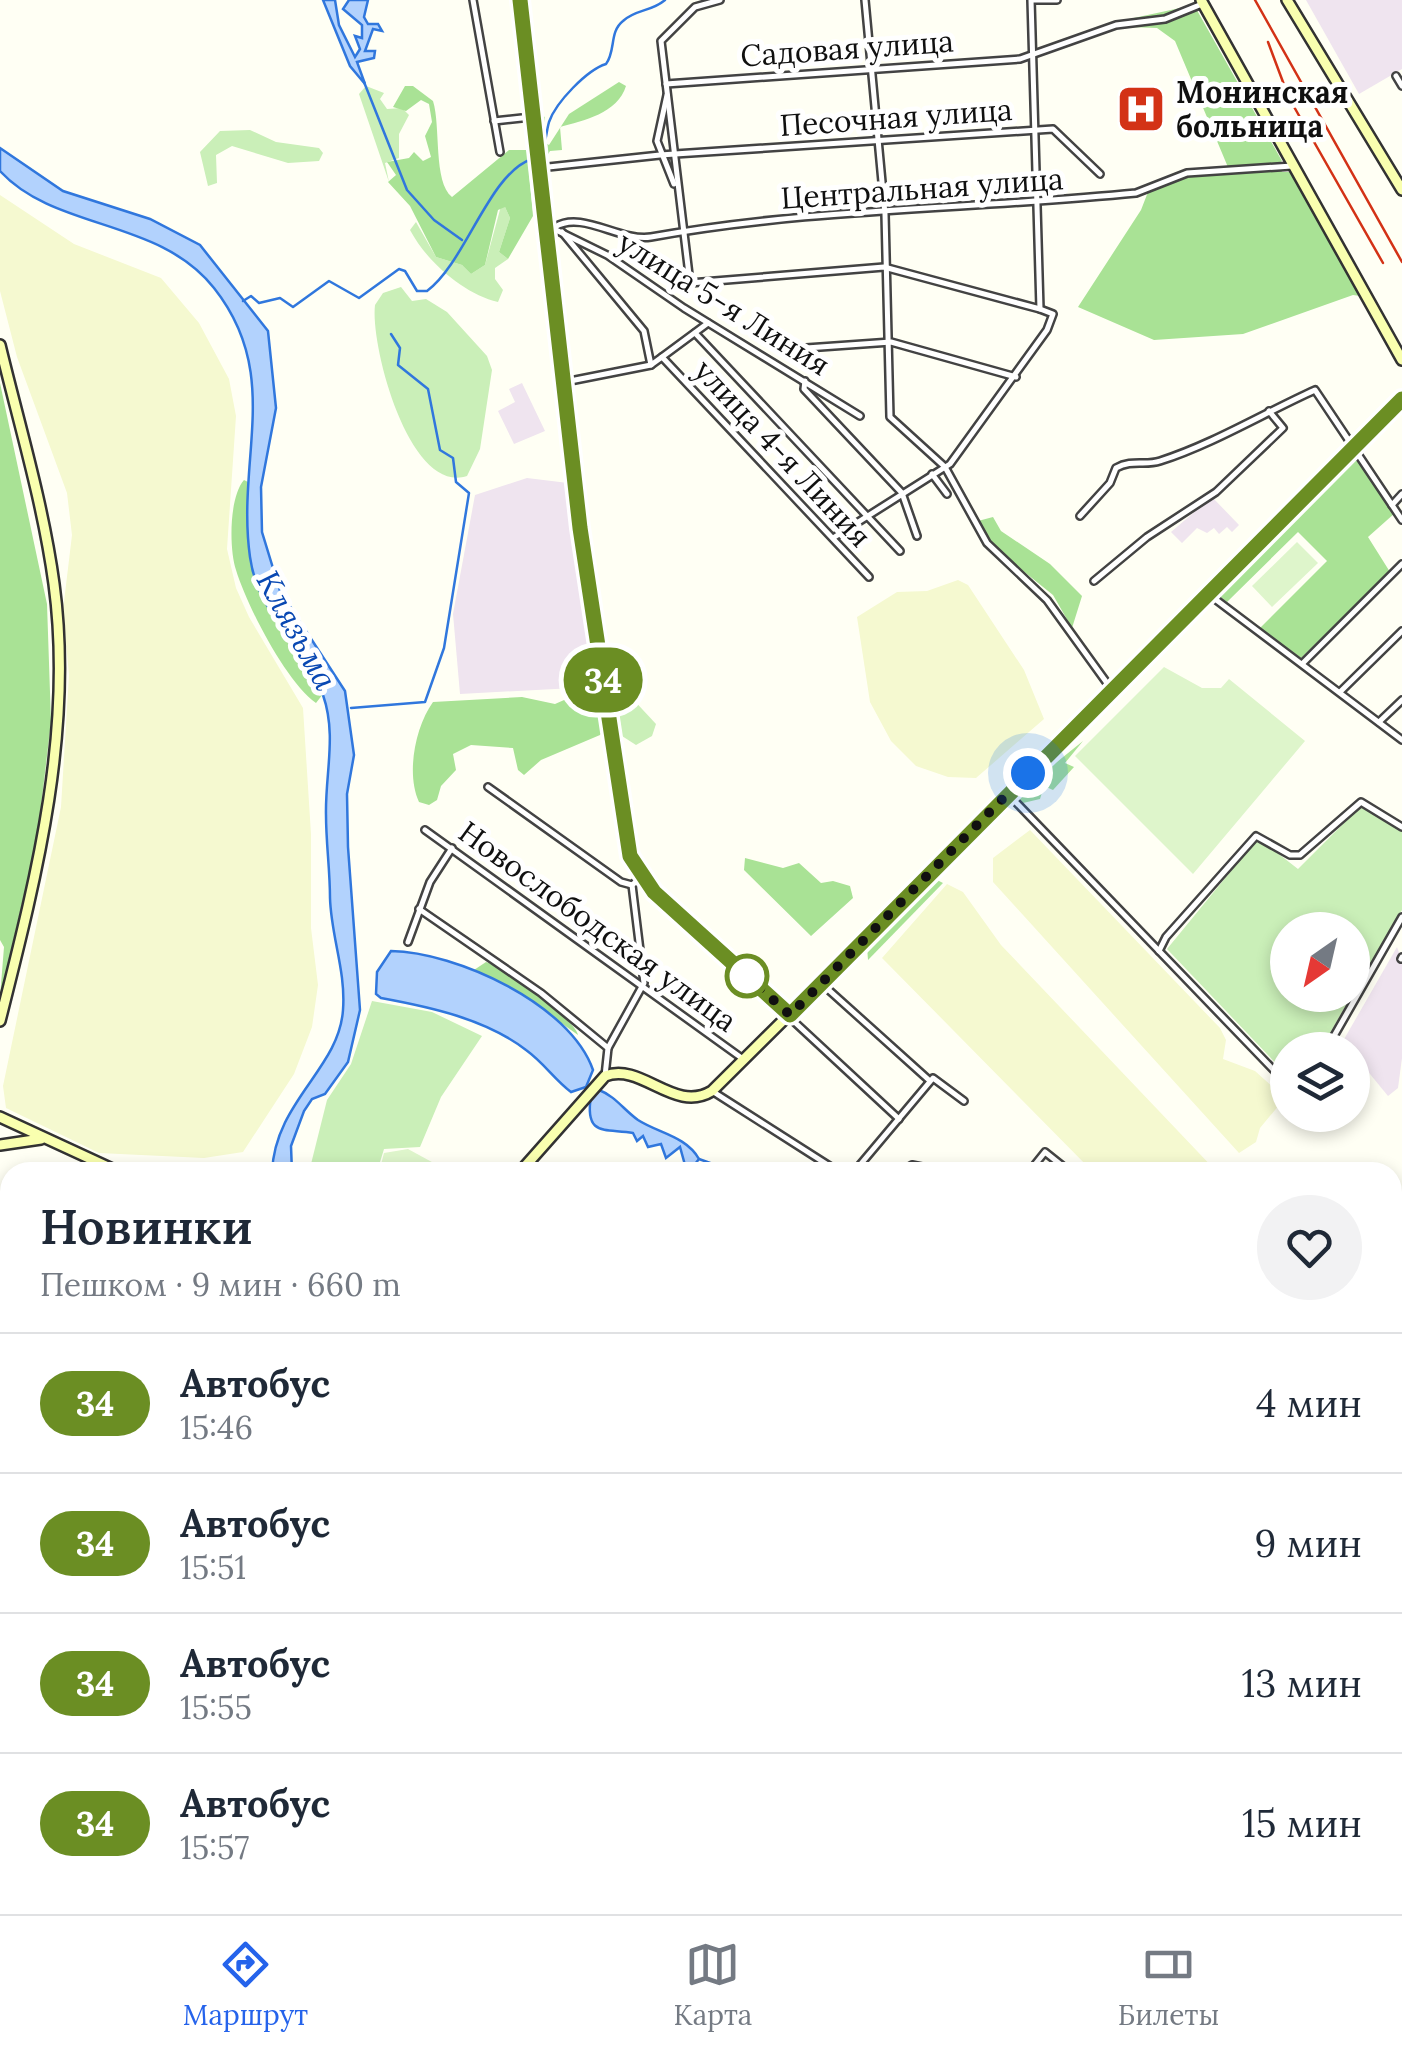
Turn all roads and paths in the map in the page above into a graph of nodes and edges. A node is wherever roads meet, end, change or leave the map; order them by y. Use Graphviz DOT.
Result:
graph roads {
  1 [pos="473,0"];
  2 [pos="520,0"];
  3 [pos="720,0"];
  4 [pos="865,0"];
  5 [pos="1032,0"];
  6 [pos="1057,0"];
  7 [pos="1287,0"];
  8 [pos="1202,2"];
  9 [pos="1030,56"];
  10 [pos="871,69"];
  11 [pos="1396,76"];
  12 [pos="670,84"];
  13 [pos="1402,86"];
  14 [pos="668,92"];
  15 [pos="531,114"];
  16 [pos="494,121"];
  17 [pos="1034,130"];
  18 [pos="878,141"];
  19 [pos="500,152"];
  20 [pos="660,155"];
  21 [pos="678,156"];
  22 [pos="1292,166"];
  23 [pos="536,168"];
  24 [pos="1100,174"];
  25 [pos="676,187"];
  26 [pos="1402,190"];
  27 [pos="1037,203"];
  28 [pos="885,214"];
  29 [pos="550,228"];
  30 [pos="684,229"];
  31 [pos="562,232"];
  32 [pos="884,267"];
  33 [pos="1040,309"];
  34 [pos="708,323"];
  35 [pos="695,333"];
  36 [pos="891,342"];
  37 [pos="0,345"];
  38 [pos="792,348"];
  39 [pos="662,357"];
  40 [pos="1402,360"];
  41 [pos="652,365"];
  42 [pos="1016,377"];
  43 [pos="804,381"];
  44 [pos="562,382"];
  45 [pos="1402,399"];
  46 [pos="1269,411"];
  47 [pos="860,416"];
  48 [pos="1354,448"];
  49 [pos="945,467"];
  50 [pos="932,474"];
  51 [pos="902,493"];
  52 [pos="947,494"];
  53 [pos="1402,494"];
  54 [pos="1392,504"];
  55 [pos="866,516"];
  56 [pos="1080,516"];
  57 [pos="1402,520"];
  58 [pos="917,536"];
  59 [pos="832,538"];
  60 [pos="900,551"];
  61 [pos="1402,564"];
  62 [pos="869,577"];
  63 [pos="1094,581"];
  64 [pos="1211,596"];
  65 [pos="1402,631"];
  66 [pos="1304,663"];
  67 [pos="1112,690"];
  68 [pos="1340,692"];
  69 [pos="1402,700"];
  70 [pos="1379,722"];
  71 [pos="1402,740"];
  72 [pos="488,787"];
  73 [pos="1008,794"];
  74 [pos="1402,827"];
  75 [pos="425,830"];
  76 [pos="452,848"];
  77 [pos="642,877"];
  78 [pos="632,884"];
  79 [pos="419,910"];
  80 [pos="1402,917"];
  81 [pos="1166,937"];
  82 [pos="1144,938"];
  83 [pos="408,942"];
  84 [pos="1159,954"];
  85 [pos="821,983"];
  86 [pos="644,984"];
  87 [pos="789,1016"];
  88 [pos="0,1021"];
  89 [pos="1336,1032"];
  90 [pos="608,1048"];
  91 [pos="744,1060"];
  92 [pos="1270,1067"];
  93 [pos="600,1080"];
  94 [pos="930,1081"];
  95 [pos="712,1091"];
  96 [pos="964,1101"];
  97 [pos="0,1117"];
  98 [pos="899,1118"];
  99 [pos="43,1138"];
  100 [pos="0,1145"];
  101 [pos="97,1162"];
  102 [pos="528,1162"];
  103 [pos="823,1162"];
  104 [pos="862,1162"];
  105 [pos="1037,1162"];
  106 [pos="1058,1162"];
  1 -- 16 [label="street"];
  2 -- 15 [label="main road"];
  3 -- 12 [label="street"];
  4 -- 10 [label="street"];
  5 -- 6 [label="street"];
  5 -- 9 [label="street"];
  7 -- 26 [label="main road"];
  8 -- 9 [label="street, Садовая улица"];
  8 -- 22 [label="main road"];
  9 -- 10 [label="street, Садовая улица"];
  9 -- 17 [label="street"];
  10 -- 12 [label="street, Садовая улица"];
  10 -- 18 [label="street"];
  11 -- 13 [label="street"];
  12 -- 14 [label="street"];
  14 -- 20 [label="street"];
  14 -- 21 [label="street"];
  15 -- 16 [label="street"];
  15 -- 23 [label="main road"];
  16 -- 19 [label="street"];
  17 -- 18 [label="street, Песочная улица"];
  17 -- 24 [label="street, Песочная улица"];
  17 -- 27 [label="street"];
  18 -- 21 [label="street, Песочная улица"];
  18 -- 28 [label="street"];
  20 -- 21 [label="street, Песочная улица"];
  20 -- 23 [label="street"];
  20 -- 25 [label="street"];
  21 -- 25 [label="street"];
  22 -- 27 [label="street, Центральная улица"];
  22 -- 40 [label="main road"];
  23 -- 29 [label="main road"];
  25 -- 30 [label="street"];
  27 -- 28 [label="street, Центральная улица"];
  27 -- 33 [label="street"];
  28 -- 30 [label="street, Центральная улица"];
  28 -- 32 [label="street"];
  29 -- 30 [label="street, Центральная улица"];
  29 -- 31 [label="street"];
  29 -- 44 [label="main road"];
  30 -- 32 [label="street"];
  31 -- 34 [label="street, улица 5-я Линия"];
  31 -- 41 [label="street, улица 4-я Линия"];
  32 -- 33 [label="street"];
  32 -- 36 [label="street"];
  33 -- 42 [label="street"];
  34 -- 35 [label="street"];
  34 -- 43 [label="street, улица 5-я Линия"];
  35 -- 39 [label="street"];
  35 -- 55 [label="street"];
  36 -- 38 [label="street"];
  36 -- 42 [label="street"];
  36 -- 49 [label="street"];
  37 -- 88 [label="main road"];
  39 -- 41 [label="street, улица 4-я Линия"];
  39 -- 59 [label="street, улица 4-я Линия"];
  41 -- 44 [label="street"];
  42 -- 49 [label="street"];
  43 -- 47 [label="street, улица 5-я Линия"];
  43 -- 51 [label="street"];
  44 -- 77 [label="main road"];
  45 -- 48 [label="main road"];
  46 -- 48 [label="street"];
  46 -- 56 [label="street"];
  46 -- 63 [label="street"];
  48 -- 54 [label="street"];
  48 -- 64 [label="main road"];
  49 -- 50 [label="street"];
  49 -- 67 [label="street"];
  50 -- 51 [label="street"];
  50 -- 52 [label="street"];
  51 -- 55 [label="street"];
  51 -- 58 [label="street"];
  53 -- 54 [label="street"];
  54 -- 57 [label="street"];
  55 -- 59 [label="street"];
  55 -- 60 [label="street"];
  59 -- 62 [label="street, улица 4-я Линия"];
  61 -- 66 [label="street"];
  64 -- 66 [label="street"];
  64 -- 67 [label="main road"];
  65 -- 68 [label="street"];
  66 -- 68 [label="street"];
  67 -- 73 [label="main road"];
  68 -- 70 [label="street"];
  69 -- 70 [label="street"];
  70 -- 71 [label="street"];
  72 -- 78 [label="street"];
  73 -- 82 [label="street"];
  73 -- 85 [label="main road"];
  74 -- 81 [label="street"];
  75 -- 76 [label="street, Новослободская улица"];
  76 -- 79 [label="street"];
  76 -- 86 [label="street, Новослободская улица"];
  77 -- 78 [label="street"];
  77 -- 87 [label="main road"];
  78 -- 86 [label="street"];
  79 -- 83 [label="street"];
  79 -- 90 [label="street"];
  80 -- 89 [label="street"];
  81 -- 82 [label="street"];
  81 -- 84 [label="street"];
  82 -- 84 [label="street"];
  84 -- 92 [label="street"];
  85 -- 87 [label="main road"];
  85 -- 94 [label="street"];
  86 -- 90 [label="street"];
  86 -- 91 [label="street, Новослободская улица"];
  87 -- 91 [label="main road"];
  87 -- 98 [label="street"];
  90 -- 93 [label="street"];
  91 -- 95 [label="main road"];
  93 -- 95 [label="main road"];
  93 -- 102 [label="main road"];
  94 -- 96 [label="street"];
  94 -- 98 [label="street"];
  95 -- 103 [label="street"];
  97 -- 99 [label="main road"];
  98 -- 104 [label="street"];
  99 -- 100 [label="main road"];
  99 -- 101 [label="main road"];
  105 -- 106 [label="street"];
}
